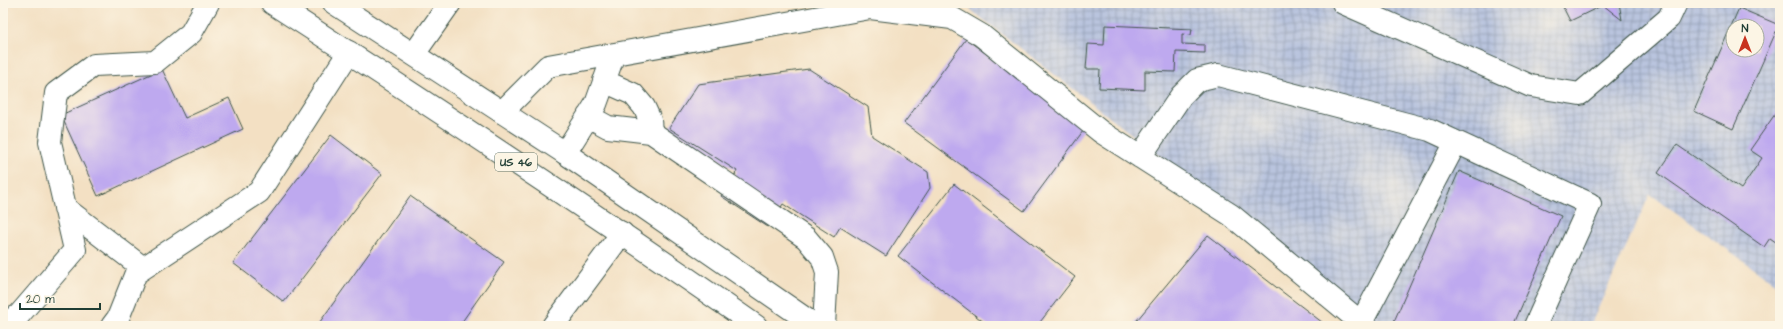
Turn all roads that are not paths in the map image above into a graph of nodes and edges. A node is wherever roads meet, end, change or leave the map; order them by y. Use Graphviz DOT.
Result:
graph roads {
  1 [pos="208,3"];
  2 [pos="272,3"];
  3 [pos="334,3"];
  4 [pos="450,3"];
  5 [pos="1343,3"];
  6 [pos="1676,3"];
  7 [pos="873,5"];
  8 [pos="350,52"];
  9 [pos="414,54"];
  10 [pos="614,54"];
  11 [pos="604,81"];
  12 [pos="502,112"];
  13 [pos="588,116"];
  14 [pos="651,132"];
  15 [pos="1456,142"];
  16 [pos="565,153"];
  17 [pos="1140,157"];
  18 [pos="65,208"];
  19 [pos="622,233"];
  20 [pos="142,268"];
  21 [pos="3,324"];
  22 [pos="1363,324"];
  23 [pos="112,326"];
  24 [pos="553,326"];
  25 [pos="756,326"];
  26 [pos="816,326"];
  27 [pos="824,326"];
  28 [pos="1535,326"];
  1 -- 18 [label="main road"];
  2 -- 8 [label="main road, US 46"];
  3 -- 9 [label="main road, US 46"];
  4 -- 9 [label="main road"];
  5 -- 6 [label="main road"];
  7 -- 10 [label="main road"];
  7 -- 17 [label="main road"];
  8 -- 19 [label="main road, US 46"];
  8 -- 20 [label="main road"];
  9 -- 12 [label="main road, US 46"];
  10 -- 11 [label="main road"];
  10 -- 12 [label="main road"];
  11 -- 13 [label="main road"];
  11 -- 14 [label="main road"];
  12 -- 16 [label="main road, US 46"];
  13 -- 14 [label="main road"];
  13 -- 16 [label="main road"];
  14 -- 27 [label="main road"];
  15 -- 17 [label="main road"];
  15 -- 22 [label="main road"];
  15 -- 28 [label="main road"];
  16 -- 26 [label="main road, US 46"];
  17 -- 22 [label="main road"];
  18 -- 20 [label="main road"];
  18 -- 21 [label="main road"];
  19 -- 24 [label="main road"];
  19 -- 25 [label="main road, US 46"];
  20 -- 23 [label="main road"];
}
